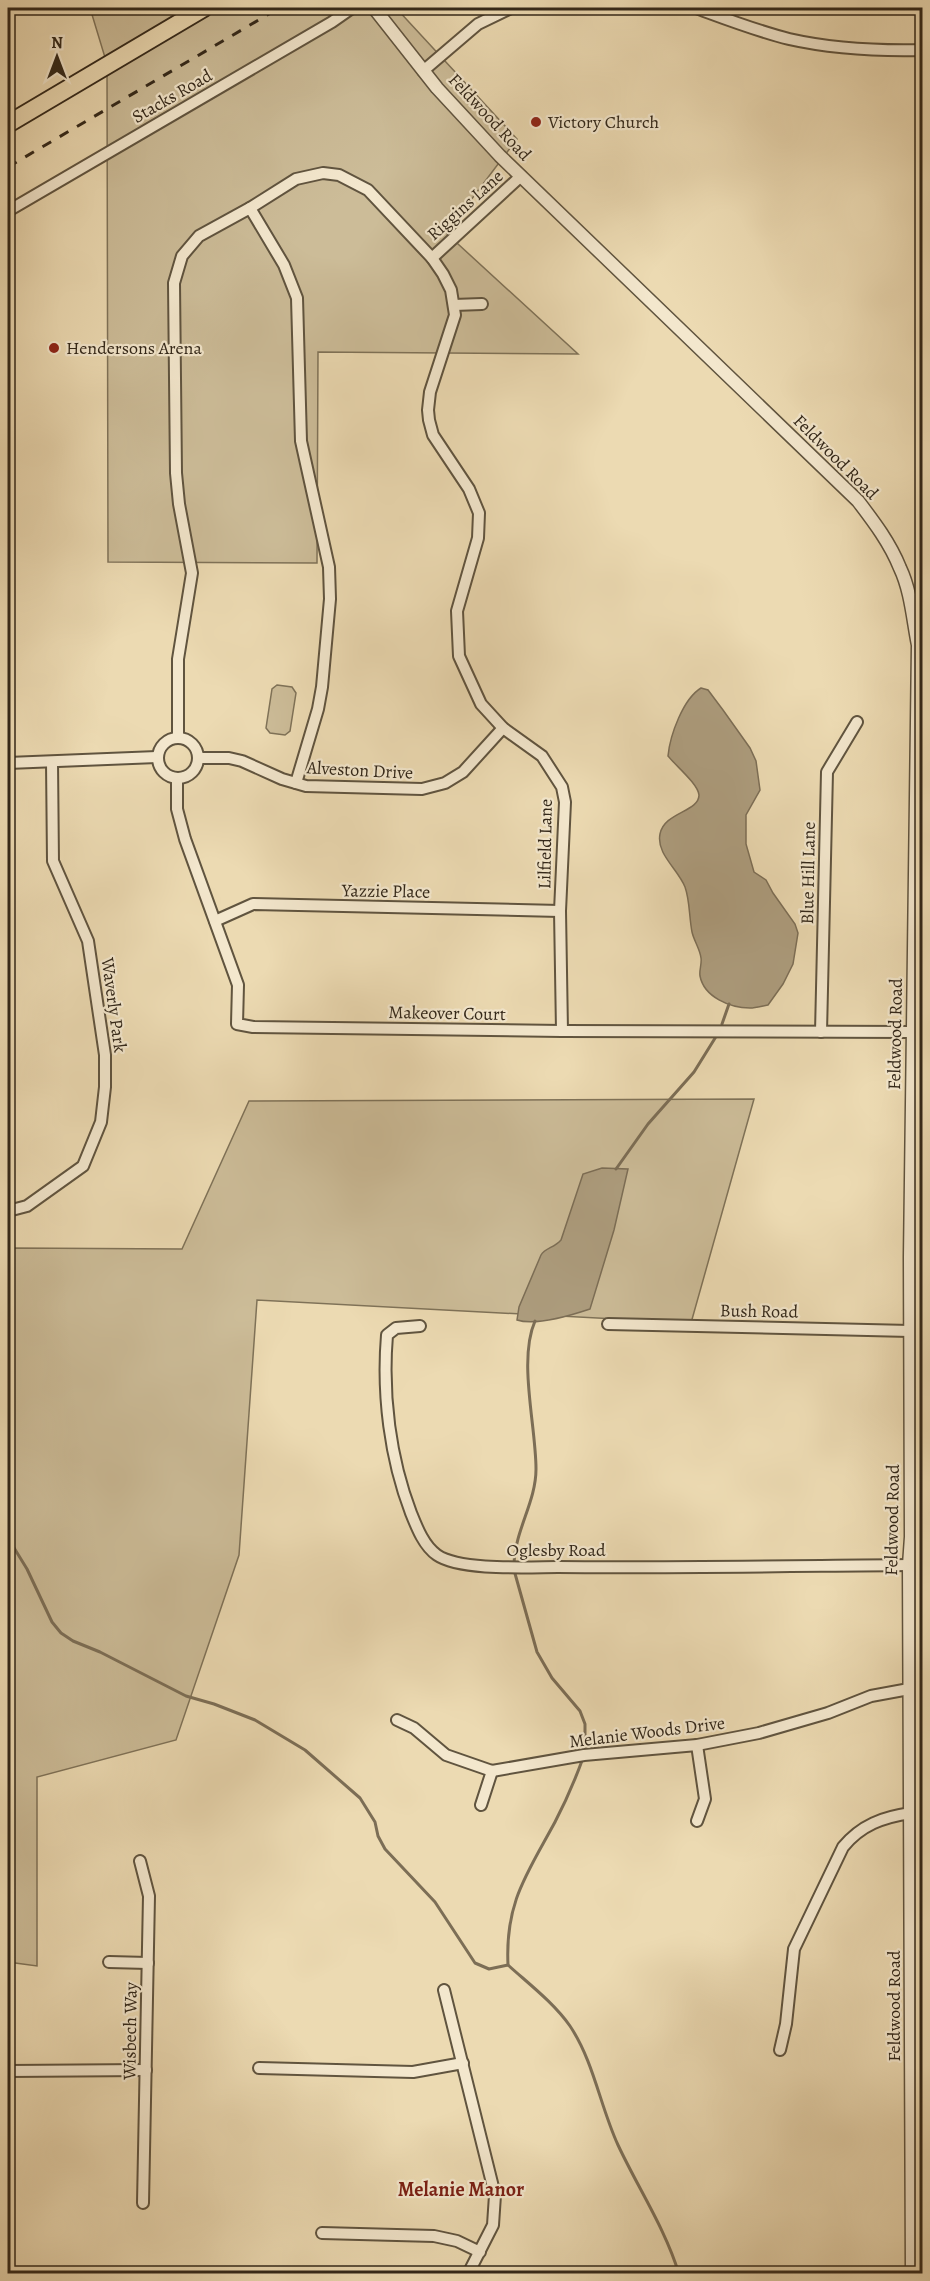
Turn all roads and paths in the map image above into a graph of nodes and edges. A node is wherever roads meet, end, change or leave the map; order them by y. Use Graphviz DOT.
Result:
graph roads {
  1 [pos="204,8"];
  2 [pos="352,8"];
  3 [pos="374,8"];
  4 [pos="511,8"];
  5 [pos="696,8"];
  6 [pos="922,50"];
  7 [pos="423,71"];
  8 [pos="8,124"];
  9 [pos="521,176"];
  10 [pos="250,208"];
  11 [pos="8,211"];
  12 [pos="432,258"];
  13 [pos="482,304"];
  14 [pos="454,305"];
  15 [pos="920,645"];
  16 [pos="857,722"];
  17 [pos="503,728"];
  18 [pos="178,737"];
  19 [pos="157,757"];
  20 [pos="198,758"];
  21 [pos="52,762"];
  22 [pos="8,763"];
  23 [pos="177,778"];
  24 [pos="296,783"];
  25 [pos="560,911"];
  26 [pos="215,921"];
  27 [pos="562,1031"];
  28 [pos="821,1032"];
  29 [pos="913,1032"];
  30 [pos="8,1211"];
  31 [pos="916,1257"];
  32 [pos="608,1324"];
  33 [pos="420,1326"];
  34 [pos="910,1331"];
  35 [pos="909,1565"];
  36 [pos="909,1689"];
  37 [pos="397,1720"];
  38 [pos="696,1745"];
  39 [pos="492,1771"];
  40 [pos="481,1805"];
  41 [pos="911,1812"];
  42 [pos="697,1821"];
  43 [pos="140,1861"];
  44 [pos="109,1962"];
  45 [pos="148,1963"];
  46 [pos="444,1990"];
  47 [pos="917,2020"];
  48 [pos="780,2050"];
  49 [pos="463,2063"];
  50 [pos="259,2068"];
  51 [pos="146,2070"];
  52 [pos="8,2071"];
  53 [pos="143,2204"];
  54 [pos="322,2233"];
  55 [pos="480,2252"];
  56 [pos="468,2274"];
  57 [pos="912,2274"];
  1 -- 8 [label="main road"];
  2 -- 11 [label="street, Stacks Road"];
  3 -- 7 [label="street, Feldwood Road"];
  4 -- 7 [label="street"];
  5 -- 6 [label="street"];
  7 -- 9 [label="street, Feldwood Road"];
  9 -- 12 [label="street, Riggins Lane"];
  9 -- 15 [label="street, Feldwood Road"];
  10 -- 12 [label="street"];
  10 -- 18 [label="street"];
  10 -- 24 [label="street"];
  12 -- 14 [label="street, Lilfield Lane"];
  13 -- 14 [label="street"];
  14 -- 17 [label="street, Lilfield Lane"];
  15 -- 29 [label="street, Feldwood Road"];
  16 -- 28 [label="street, Blue Hill Lane"];
  17 -- 24 [label="street, Alveston Drive"];
  17 -- 25 [label="street, Lilfield Lane"];
  18 -- 19 [label="street"];
  18 -- 20 [label="street"];
  19 -- 21 [label="street"];
  19 -- 23 [label="street"];
  20 -- 23 [label="street"];
  20 -- 24 [label="street, Alveston Drive"];
  21 -- 22 [label="street"];
  21 -- 30 [label="street, Waverly Park"];
  23 -- 26 [label="street, Makeover Court"];
  25 -- 26 [label="street, Yazzie Place"];
  25 -- 27 [label="street, Lilfield Lane"];
  26 -- 27 [label="street, Makeover Court"];
  27 -- 28 [label="street, Makeover Court"];
  28 -- 29 [label="street, Makeover Court"];
  29 -- 31 [label="street, Feldwood Road"];
  31 -- 34 [label="street, Feldwood Road"];
  32 -- 34 [label="street, Bush Road"];
  33 -- 35 [label="street, Oglesby Road"];
  34 -- 35 [label="street, Feldwood Road"];
  35 -- 36 [label="street, Feldwood Road"];
  36 -- 38 [label="street, Melanie Woods Drive"];
  36 -- 41 [label="street, Feldwood Road"];
  37 -- 39 [label="street, Melanie Woods Drive"];
  38 -- 39 [label="street, Melanie Woods Drive"];
  38 -- 42 [label="street"];
  39 -- 40 [label="street"];
  41 -- 47 [label="street, Feldwood Road"];
  41 -- 48 [label="street"];
  43 -- 45 [label="street, Wisbech Way"];
  44 -- 45 [label="street"];
  45 -- 51 [label="street, Wisbech Way"];
  46 -- 49 [label="street"];
  47 -- 57 [label="street, Feldwood Road"];
  49 -- 50 [label="street"];
  49 -- 55 [label="street"];
  51 -- 52 [label="street"];
  51 -- 53 [label="street, Wisbech Way"];
  54 -- 55 [label="street"];
  55 -- 56 [label="street"];
}
